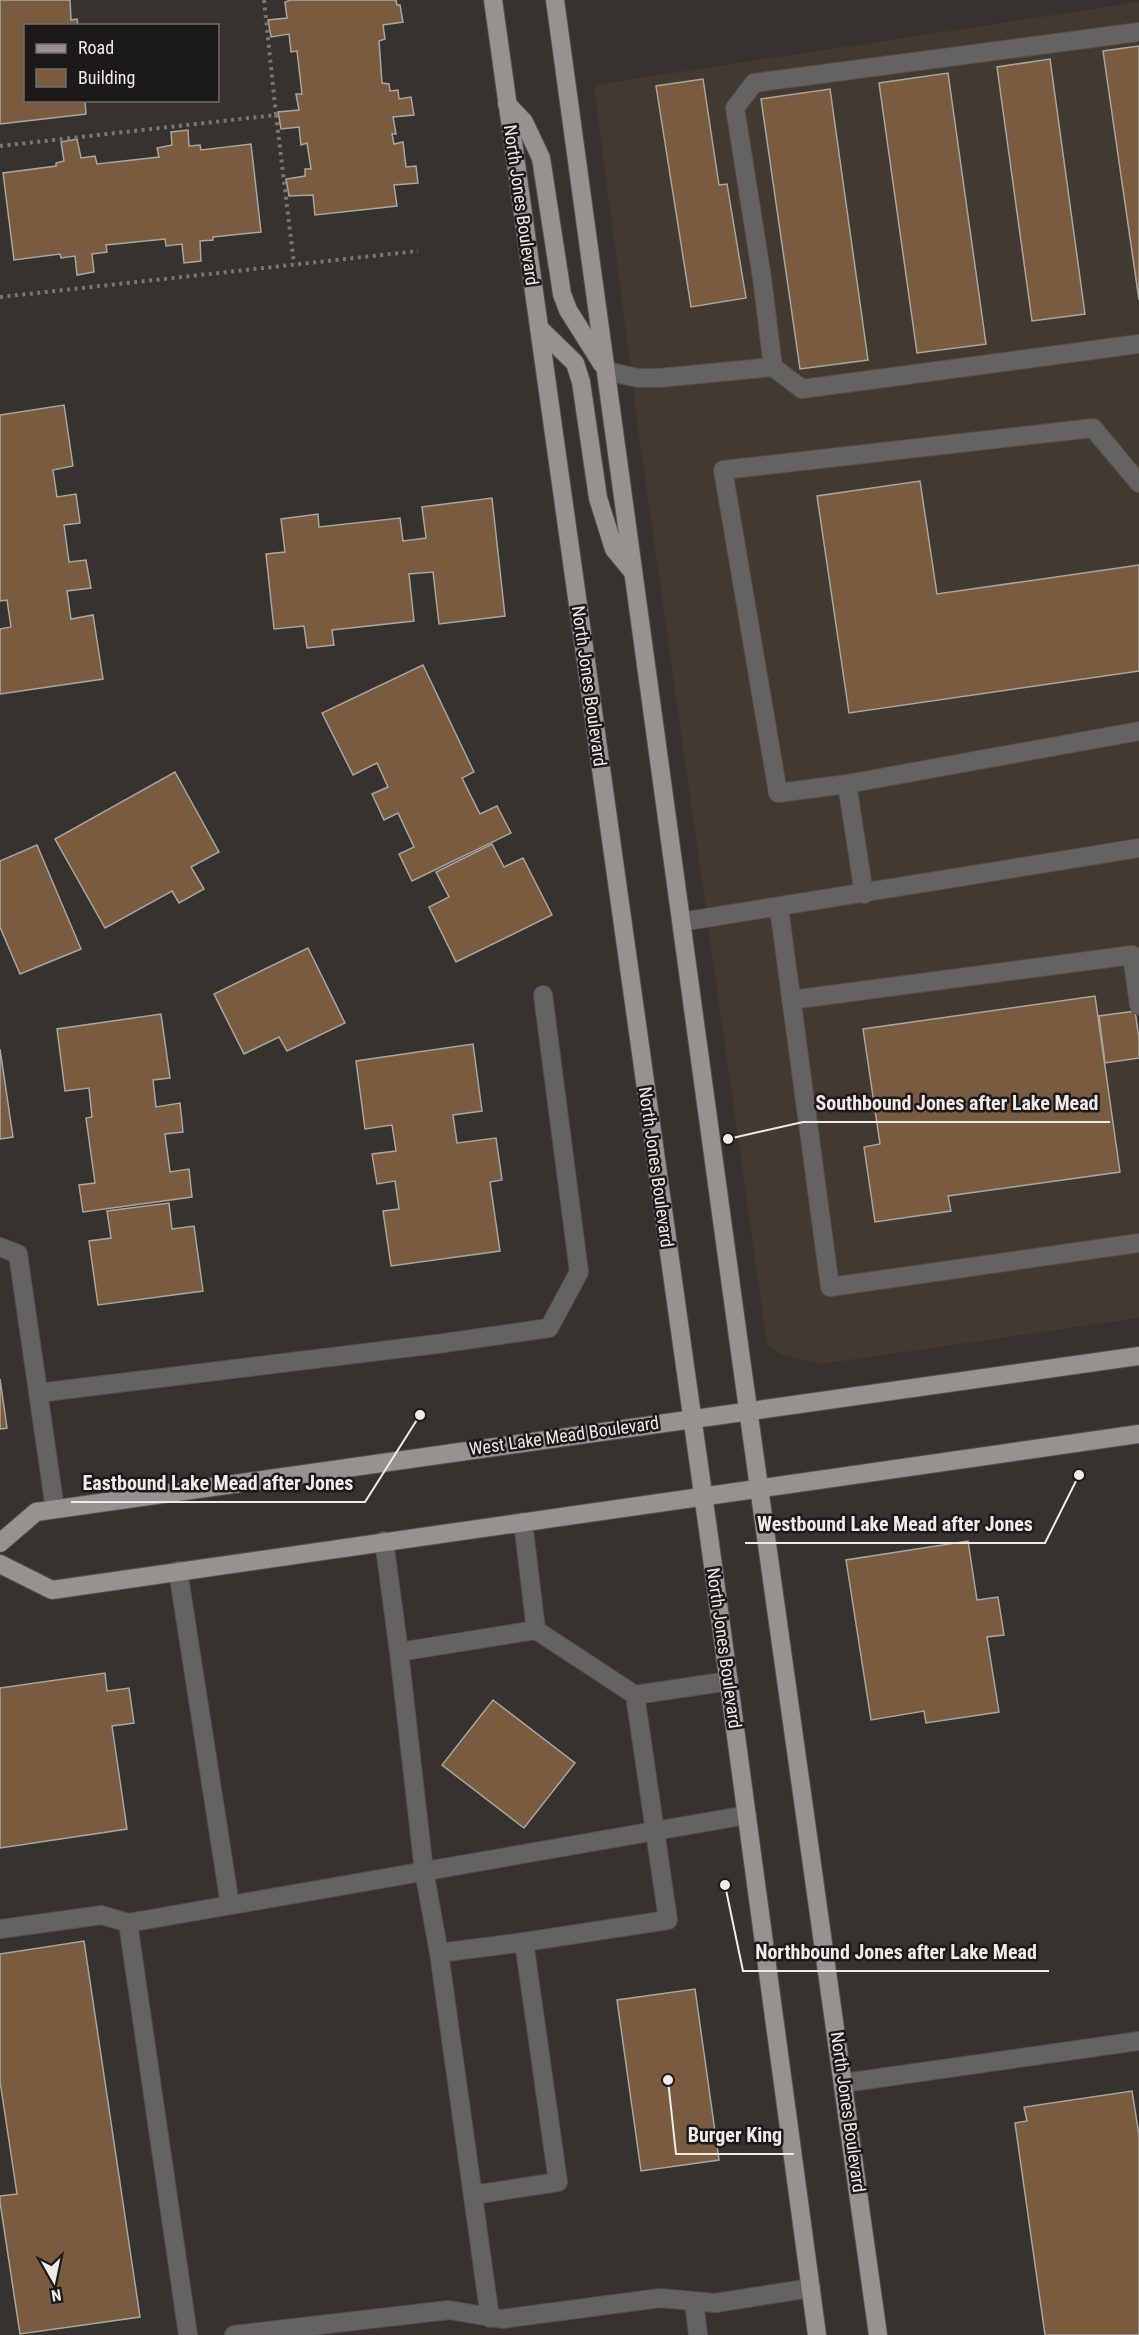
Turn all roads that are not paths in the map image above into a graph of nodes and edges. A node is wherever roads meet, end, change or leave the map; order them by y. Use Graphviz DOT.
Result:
graph roads {
  1 [pos="493,0"];
  2 [pos="555,0"];
  3 [pos="1139,32"];
  4 [pos="507,104"];
  5 [pos="539,328"];
  6 [pos="1139,344"];
  7 [pos="773,367"];
  8 [pos="606,371"];
  9 [pos="1139,483"];
  10 [pos="633,572"];
  11 [pos="1139,731"];
  12 [pos="847,784"];
  13 [pos="1139,848"];
  14 [pos="864,894"];
  15 [pos="779,908"];
  16 [pos="681,922"];
  17 [pos="543,995"];
  18 [pos="791,1000"];
  19 [pos="1139,1005"];
  20 [pos="1139,1243"];
  21 [pos="0,1247"];
  22 [pos="1139,1356"];
  23 [pos="38,1393"];
  24 [pos="748,1410"];
  25 [pos="691,1418"];
  26 [pos="1139,1434"];
  27 [pos="759,1488"];
  28 [pos="704,1496"];
  29 [pos="55,1509"];
  30 [pos="522,1522"];
  31 [pos="384,1541"];
  32 [pos="0,1543"];
  33 [pos="0,1564"];
  34 [pos="178,1571"];
  35 [pos="536,1630"];
  36 [pos="399,1652"];
  37 [pos="729,1681"];
  38 [pos="635,1695"];
  39 [pos="747,1815"];
  40 [pos="655,1831"];
  41 [pos="424,1871"];
  42 [pos="230,1905"];
  43 [pos="128,1923"];
  44 [pos="0,1929"];
  45 [pos="524,1942"];
  46 [pos="439,1953"];
  47 [pos="1139,2041"];
  48 [pos="844,2083"];
  49 [pos="473,2195"];
  50 [pos="811,2288"];
  51 [pos="694,2301"];
  52 [pos="490,2318"];
  53 [pos="188,2335"];
  54 [pos="234,2335"];
  55 [pos="698,2335"];
  56 [pos="817,2335"];
  57 [pos="878,2335"];
  1 -- 4 [label="main road, North Jones Boulevard"];
  2 -- 8 [label="main road, North Jones Boulevard"];
  3 -- 7 [label="lane"];
  4 -- 5 [label="main road, North Jones Boulevard"];
  4 -- 8 [label="main road"];
  5 -- 10 [label="main road"];
  5 -- 25 [label="main road, North Jones Boulevard"];
  6 -- 7 [label="lane"];
  7 -- 8 [label="lane"];
  8 -- 10 [label="main road, North Jones Boulevard"];
  9 -- 12 [label="lane"];
  10 -- 16 [label="main road, North Jones Boulevard"];
  11 -- 12 [label="lane"];
  12 -- 14 [label="lane"];
  13 -- 14 [label="lane"];
  14 -- 15 [label="lane"];
  15 -- 16 [label="lane"];
  15 -- 18 [label="lane"];
  16 -- 24 [label="main road, North Jones Boulevard"];
  17 -- 23 [label="lane"];
  18 -- 19 [label="lane"];
  18 -- 20 [label="lane"];
  21 -- 23 [label="lane"];
  22 -- 24 [label="main road, West Lake Mead Boulevard"];
  23 -- 29 [label="lane"];
  24 -- 25 [label="main road, West Lake Mead Boulevard"];
  24 -- 27 [label="main road, North Jones Boulevard"];
  25 -- 28 [label="main road, North Jones Boulevard"];
  25 -- 29 [label="main road, West Lake Mead Boulevard"];
  26 -- 27 [label="main road"];
  27 -- 28 [label="main road"];
  27 -- 48 [label="main road, North Jones Boulevard"];
  28 -- 30 [label="main road"];
  28 -- 37 [label="main road, North Jones Boulevard"];
  29 -- 32 [label="main road, West Lake Mead Boulevard"];
  30 -- 31 [label="main road"];
  30 -- 35 [label="lane"];
  31 -- 34 [label="main road"];
  31 -- 36 [label="lane"];
  33 -- 34 [label="main road"];
  34 -- 42 [label="lane"];
  35 -- 36 [label="lane"];
  35 -- 38 [label="lane"];
  36 -- 41 [label="lane"];
  37 -- 38 [label="lane"];
  37 -- 39 [label="main road, North Jones Boulevard"];
  38 -- 40 [label="lane"];
  39 -- 40 [label="lane"];
  39 -- 50 [label="main road, North Jones Boulevard"];
  40 -- 41 [label="lane"];
  40 -- 45 [label="lane"];
  41 -- 42 [label="lane"];
  41 -- 46 [label="lane"];
  42 -- 43 [label="lane"];
  43 -- 44 [label="lane"];
  43 -- 53 [label="lane"];
  45 -- 46 [label="lane"];
  45 -- 49 [label="lane"];
  46 -- 49 [label="lane"];
  47 -- 48 [label="lane"];
  48 -- 57 [label="main road, North Jones Boulevard"];
  49 -- 52 [label="lane"];
  50 -- 51 [label="lane"];
  50 -- 56 [label="main road, North Jones Boulevard"];
  51 -- 52 [label="lane"];
  51 -- 55 [label="lane"];
  52 -- 54 [label="lane"];
}
